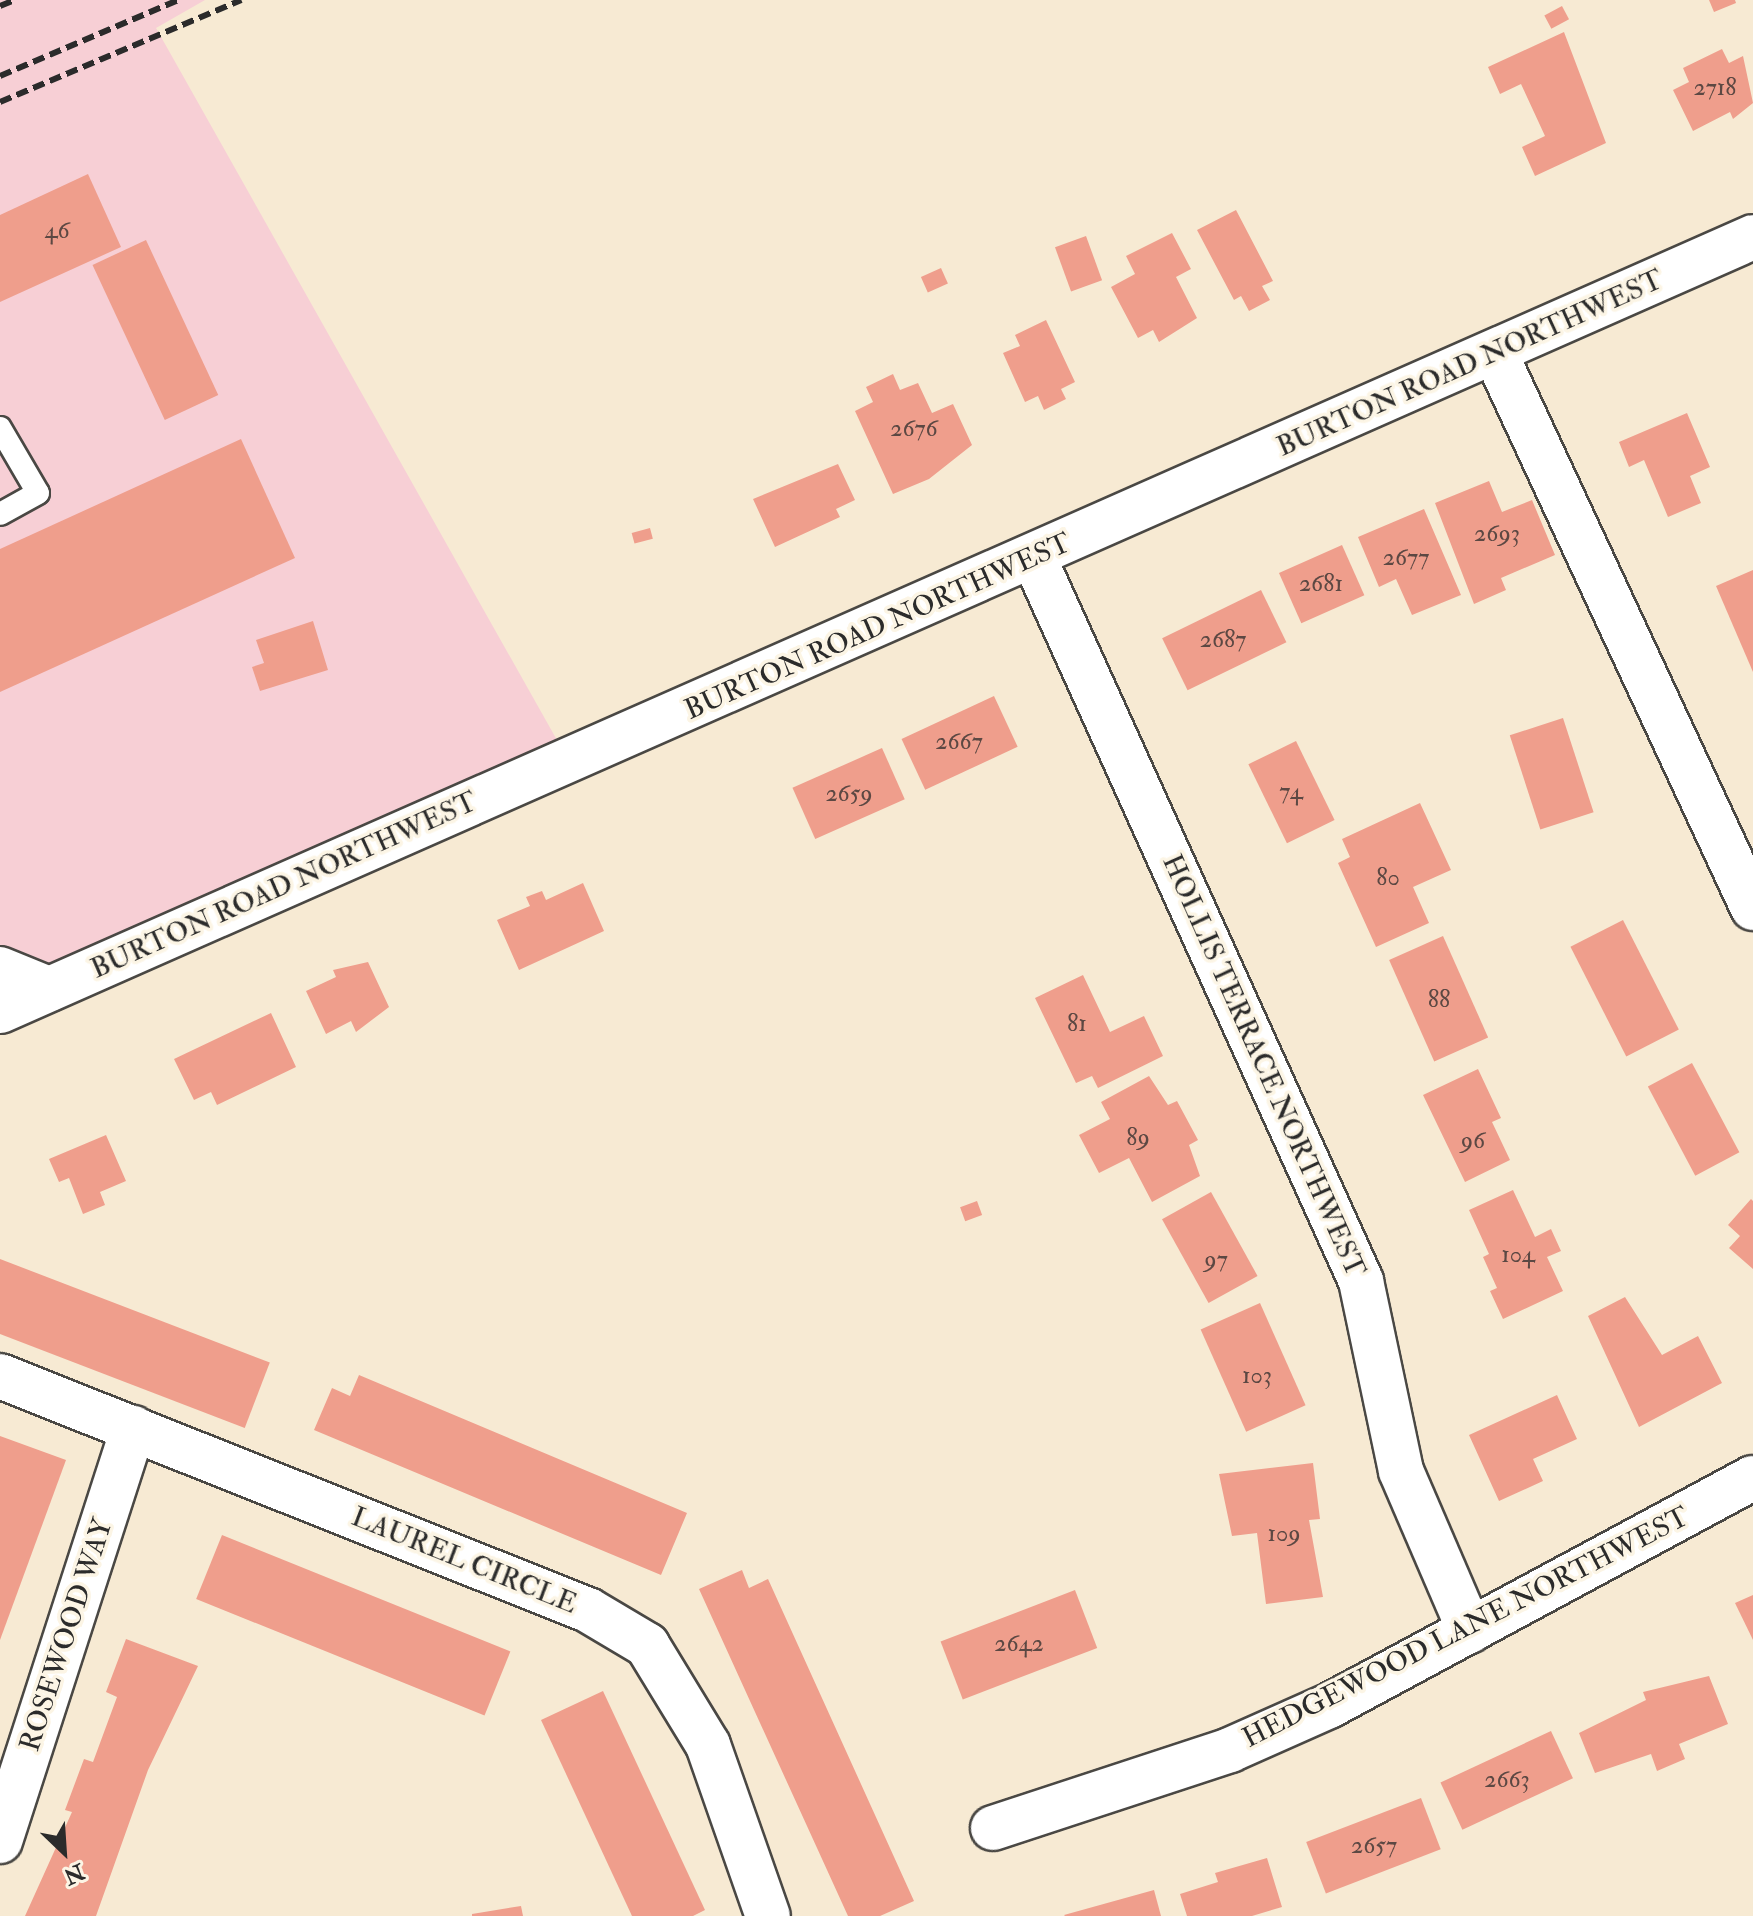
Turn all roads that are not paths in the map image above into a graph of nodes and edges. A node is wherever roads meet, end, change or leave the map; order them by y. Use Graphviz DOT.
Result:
graph roads {
  1 [pos="1753,237"];
  2 [pos="1495,353"];
  3 [pos="0,428"];
  4 [pos="0,514"];
  5 [pos="1034,558"];
  6 [pos="1753,908"];
  7 [pos="0,969"];
  8 [pos="49,989"];
  9 [pos="0,1011"];
  10 [pos="0,1376"];
  11 [pos="133,1428"];
  12 [pos="1753,1478"];
  13 [pos="1470,1631"];
  14 [pos="993,1828"];
  15 [pos="0,1841"];
  16 [pos="768,1916"];
  1 -- 2 [label="street, BURTON ROAD NORTHWEST"];
  2 -- 5 [label="street, BURTON ROAD NORTHWEST"];
  2 -- 6 [label="street"];
  3 -- 4 [label="lane"];
  5 -- 8 [label="street, BURTON ROAD NORTHWEST"];
  5 -- 13 [label="street, HOLLIS TERRACE NORTHWEST"];
  7 -- 8 [label="street"];
  8 -- 9 [label="street, BURTON ROAD NORTHWEST"];
  10 -- 11 [label="street, LAUREL CIRCLE"];
  11 -- 15 [label="street, ROSEWOOD WAY"];
  11 -- 16 [label="street, LAUREL CIRCLE"];
  12 -- 13 [label="street, HEDGEWOOD LANE NORTHWEST"];
  13 -- 14 [label="street, HEDGEWOOD LANE NORTHWEST"];
}
